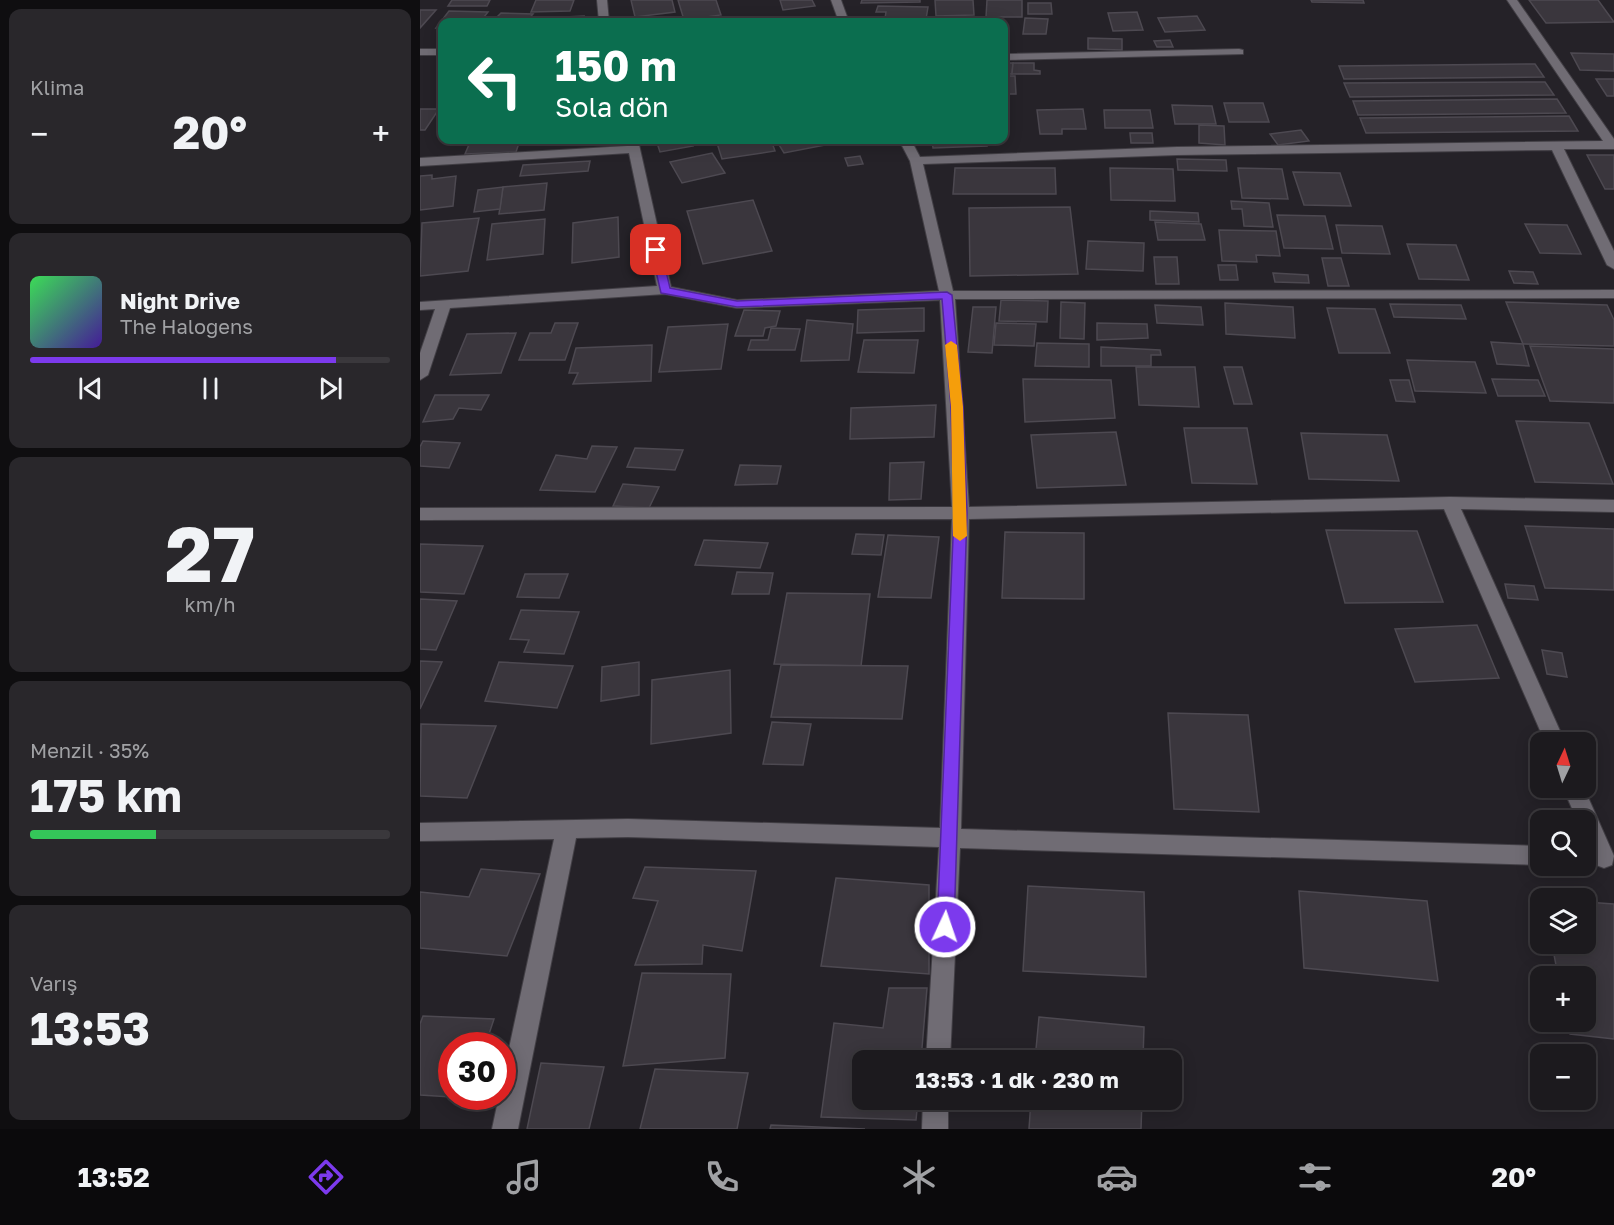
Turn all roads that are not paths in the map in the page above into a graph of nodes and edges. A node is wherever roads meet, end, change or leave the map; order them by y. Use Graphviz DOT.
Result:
graph roads {
  1 [pos="602,0"];
  2 [pos="836,0"];
  3 [pos="1512,0"];
  4 [pos="604,18"];
  5 [pos="843,18"];
  6 [pos="420,52"];
  7 [pos="438,52"];
  8 [pos="1239,52"];
  9 [pos="1008,57"];
  10 [pos="633,144"];
  11 [pos="908,144"];
  12 [pos="1613,145"];
  13 [pos="1556,146"];
  14 [pos="916,161"];
  15 [pos="420,162"];
  16 [pos="1614,265"];
  17 [pos="665,290"];
  18 [pos="1614,294"];
  19 [pos="947,295"];
  20 [pos="420,306"];
  21 [pos="443,307"];
  22 [pos="420,375"];
  23 [pos="1450,503"];
  24 [pos="1614,506"];
  25 [pos="960,513"];
  26 [pos="420,514"];
  27 [pos="1551,732"];
  28 [pos="1578,798"];
  29 [pos="567,830"];
  30 [pos="420,832"];
  31 [pos="950,837"];
  32 [pos="1530,856"];
  33 [pos="1601,858"];
  34 [pos="939,1050"];
  35 [pos="936,1110"];
  36 [pos="505,1129"];
  37 [pos="935,1129"];
  1 -- 4 [label="street"];
  2 -- 5 [label="street"];
  3 -- 12 [label="street"];
  6 -- 7 [label="street"];
  8 -- 9 [label="street"];
  10 -- 15 [label="street"];
  10 -- 17 [label="street"];
  11 -- 14 [label="street"];
  12 -- 13 [label="street"];
  13 -- 14 [label="street"];
  13 -- 16 [label="street"];
  14 -- 19 [label="street"];
  17 -- 19 [label="street"];
  17 -- 21 [label="street"];
  18 -- 19 [label="street"];
  19 -- 25 [label="street"];
  20 -- 21 [label="street"];
  21 -- 22 [label="street"];
  23 -- 24 [label="street"];
  23 -- 25 [label="street"];
  23 -- 27 [label="street"];
  25 -- 26 [label="street"];
  25 -- 31 [label="street"];
  28 -- 33 [label="street"];
  29 -- 30 [label="street"];
  29 -- 31 [label="street"];
  29 -- 36 [label="street"];
  31 -- 32 [label="street"];
  31 -- 34 [label="street"];
  35 -- 37 [label="street"];
}
